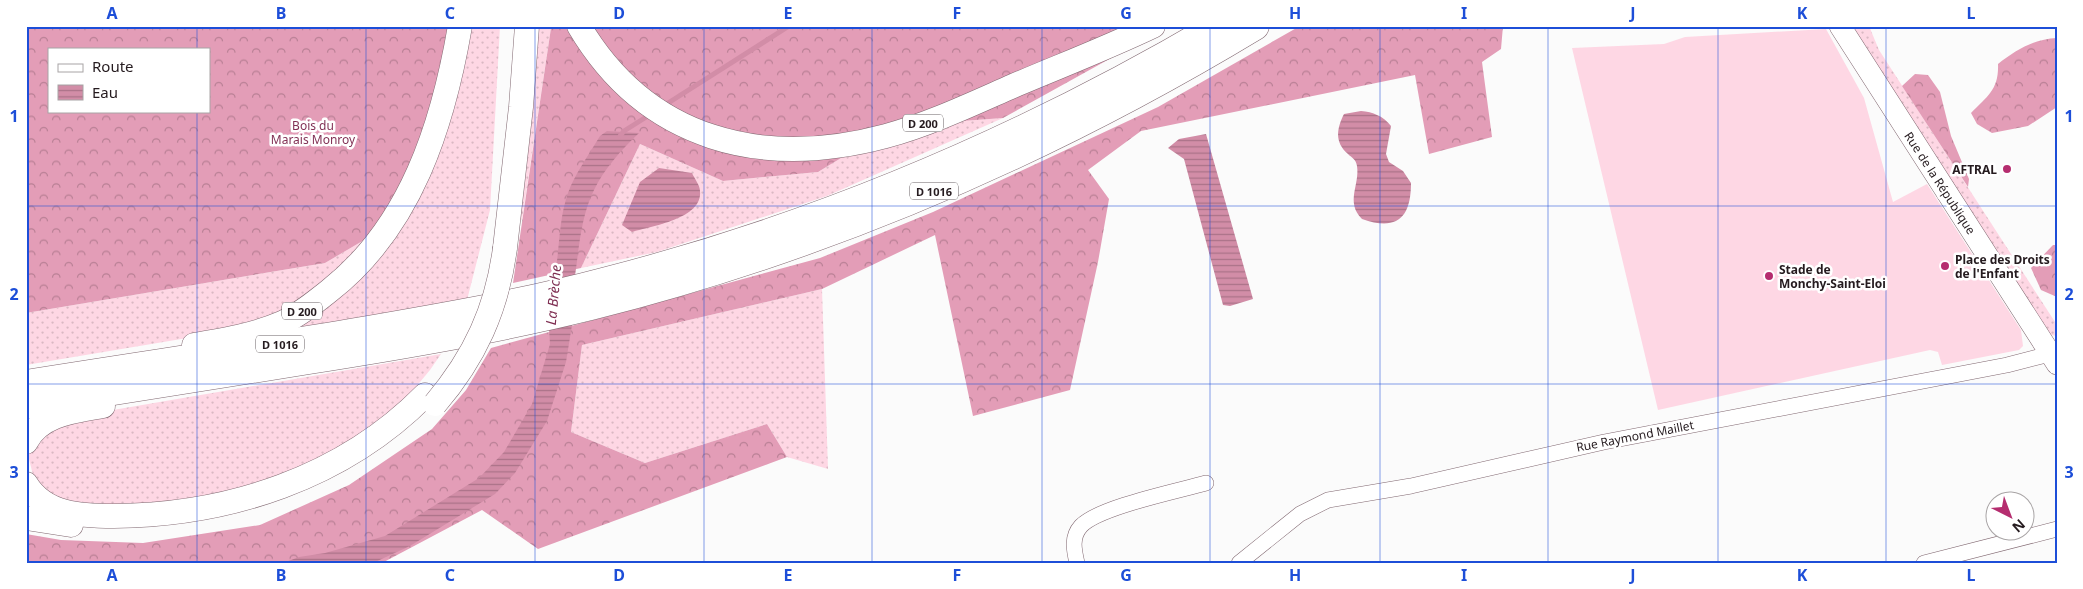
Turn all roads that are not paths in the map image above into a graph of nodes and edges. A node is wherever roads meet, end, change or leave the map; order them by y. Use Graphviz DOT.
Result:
graph roads {
  1 [pos="460,26"];
  2 [pos="511,26"];
  3 [pos="527,26"];
  4 [pos="580,26"];
  5 [pos="1152,26"];
  6 [pos="1216,26"];
  7 [pos="1255,26"];
  8 [pos="1840,26"];
  9 [pos="498,247"];
  10 [pos="589,296"];
  11 [pos="531,309"];
  12 [pos="2054,359"];
  13 [pos="239,371"];
  14 [pos="26,378"];
  15 [pos="26,384"];
  16 [pos="430,400"];
  17 [pos="26,405"];
  18 [pos="26,442"];
  19 [pos="1206,483"];
  20 [pos="26,484"];
  21 [pos="26,518"];
  22 [pos="2057,529"];
  23 [pos="1077,563"];
  24 [pos="1239,563"];
  25 [pos="1924,563"];
  1 -- 14 [label="main road, D 200"];
  2 -- 9 [label="main road"];
  3 -- 9 [label="main road"];
  4 -- 5 [label="main road, D 200"];
  6 -- 10 [label="highway, D 1016"];
  7 -- 10 [label="highway, D 1016"];
  8 -- 12 [label="street, Rue de la République"];
  9 -- 16 [label="main road"];
  10 -- 11 [label="highway, D 1016"];
  11 -- 13 [label="highway, D 1016"];
  11 -- 15 [label="highway, D 1016"];
  12 -- 24 [label="street, Rue Raymond Maillet"];
  13 -- 17 [label="highway, D 1016"];
  13 -- 18 [label="main road"];
  16 -- 20 [label="main road"];
  16 -- 21 [label="main road"];
  19 -- 23 [label="street"];
  22 -- 25 [label="street"];
}
